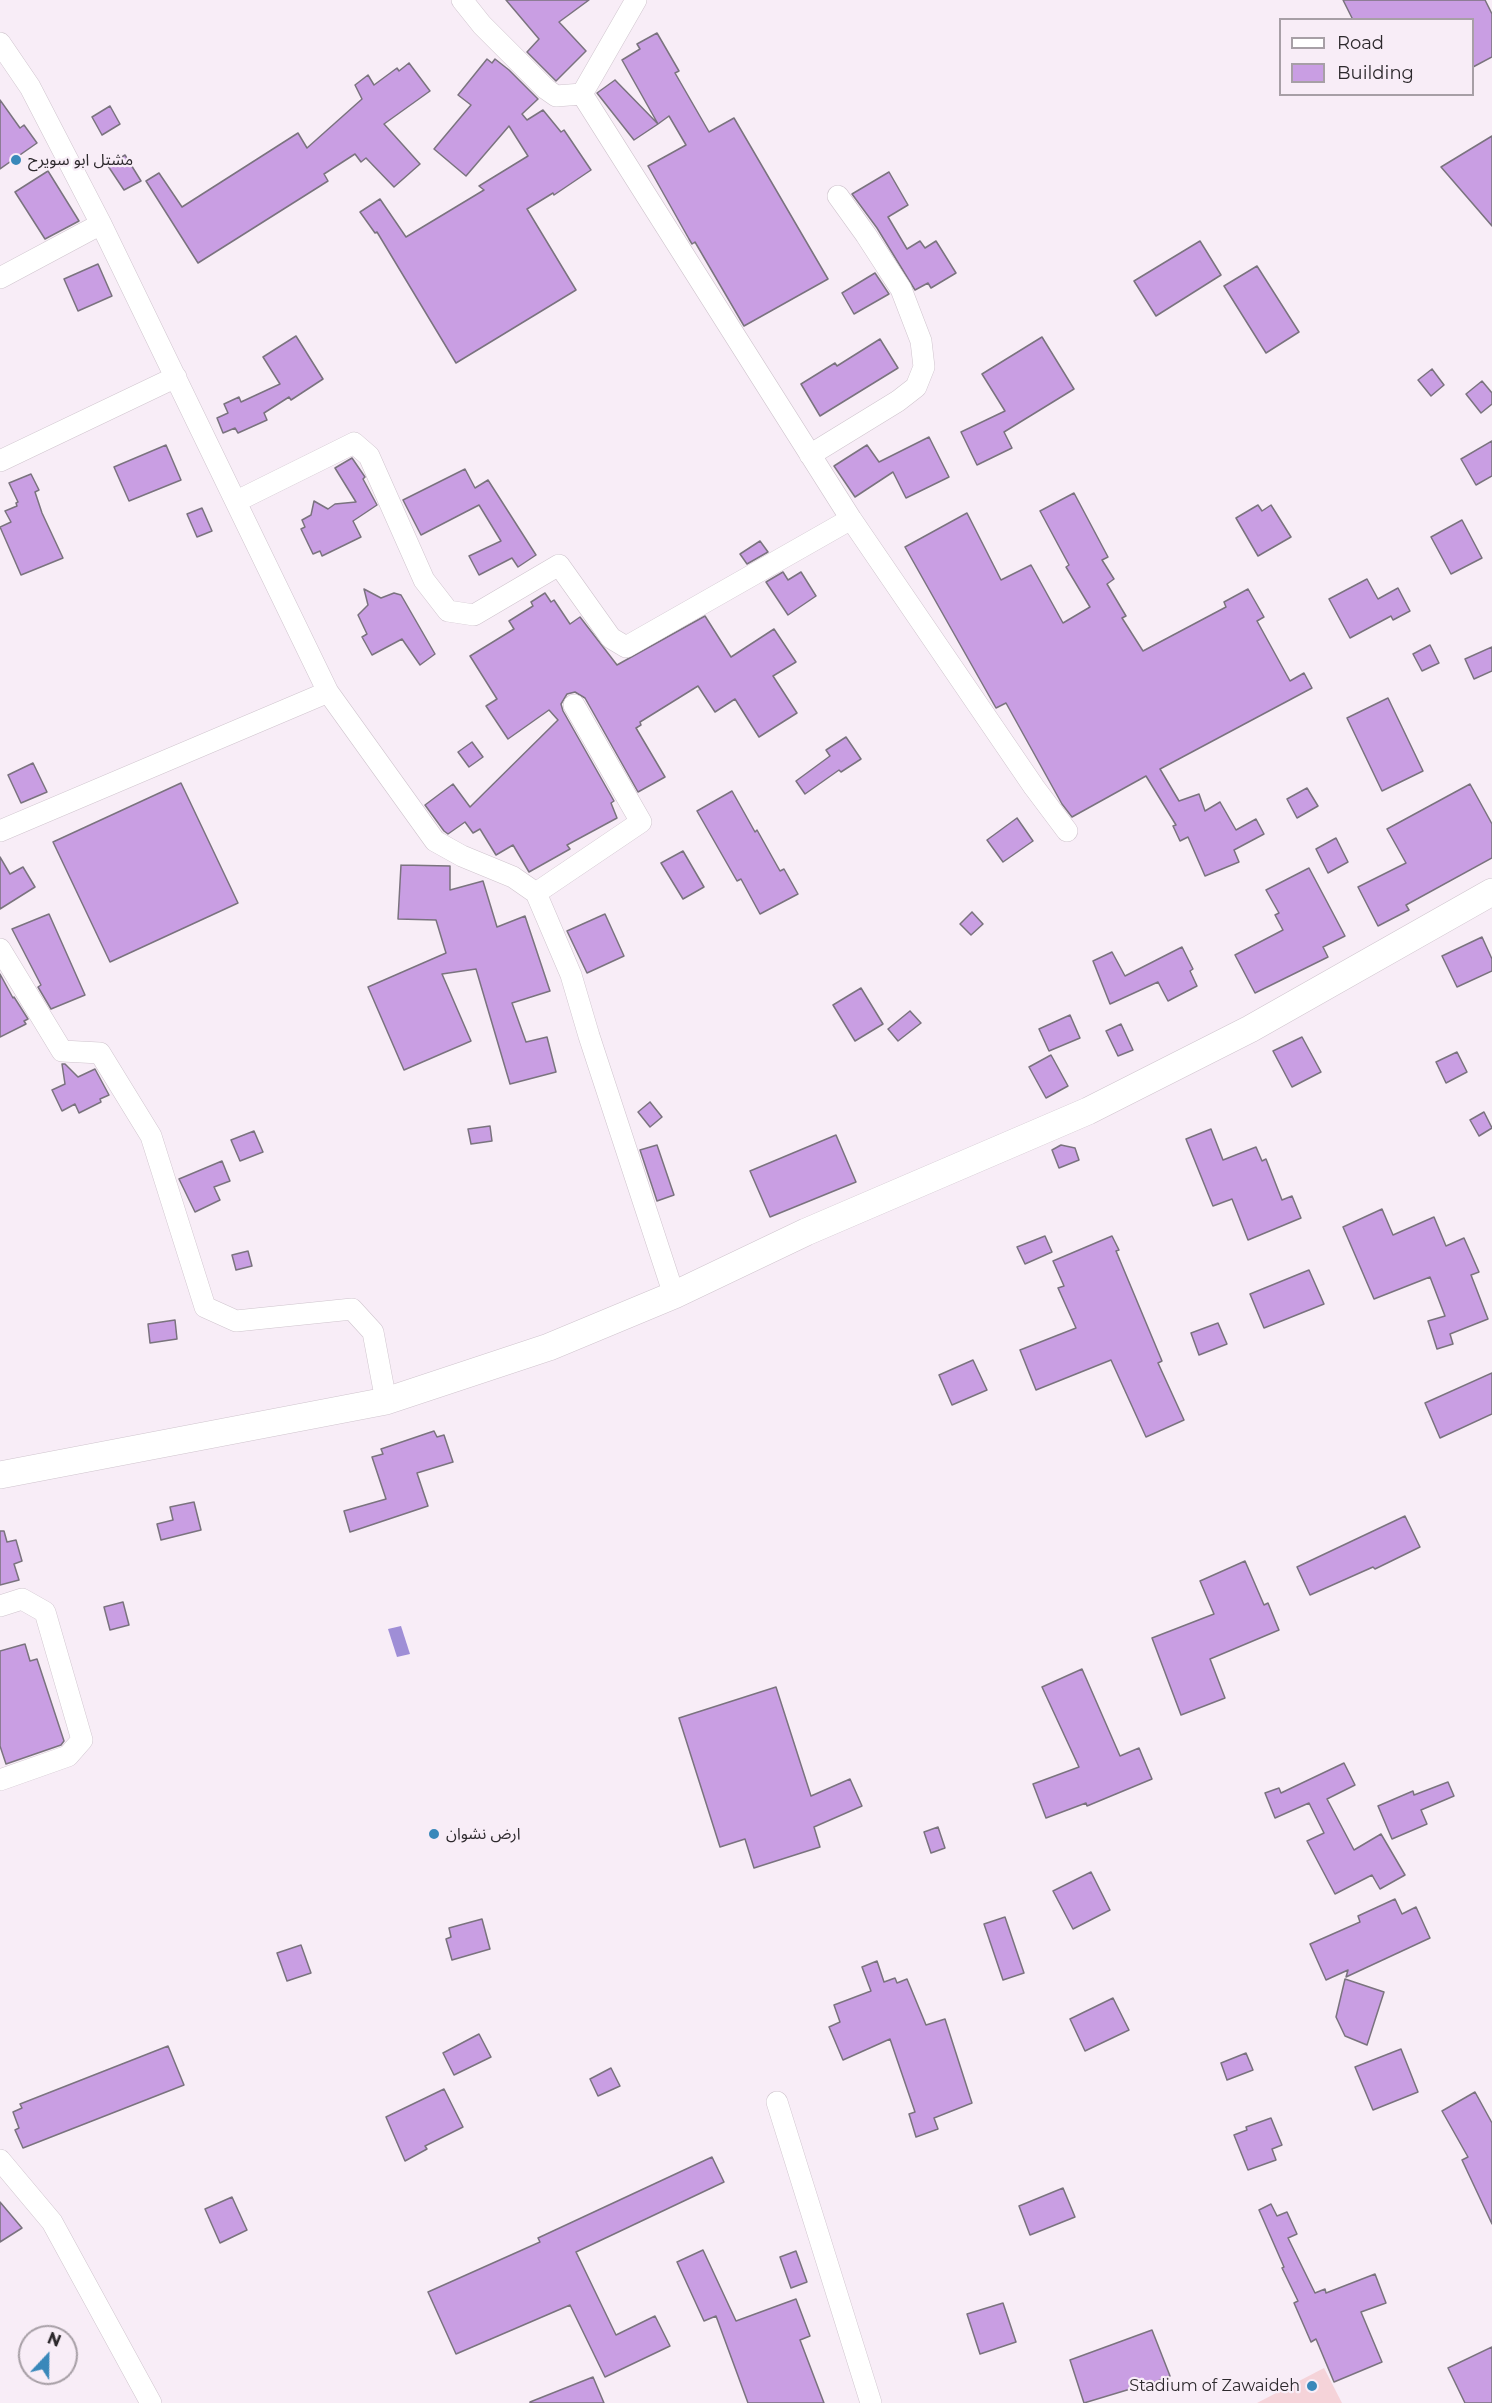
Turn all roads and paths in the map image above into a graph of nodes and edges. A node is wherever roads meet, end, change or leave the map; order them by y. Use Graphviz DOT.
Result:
graph roads {
  1 [pos="462,0"];
  2 [pos="636,0"];
  3 [pos="0,43"];
  4 [pos="582,94"];
  5 [pos="838,196"];
  6 [pos="101,224"];
  7 [pos="1,276"];
  8 [pos="176,377"];
  9 [pos="810,455"];
  10 [pos="0,461"];
  11 [pos="237,501"];
  12 [pos="851,519"];
  13 [pos="328,692"];
  14 [pos="574,705"];
  15 [pos="0,831"];
  16 [pos="1067,831"];
  17 [pos="1492,892"];
  18 [pos="536,893"];
  19 [pos="0,949"];
  20 [pos="674,1294"];
  21 [pos="386,1401"];
  22 [pos="0,1475"];
  23 [pos="0,1606"];
  24 [pos="0,1780"];
  25 [pos="777,2102"];
  26 [pos="0,2160"];
  27 [pos="151,2403"];
  28 [pos="871,2403"];
  1 -- 4 [label="street"];
  2 -- 4 [label="street"];
  3 -- 6 [label="street"];
  4 -- 9 [label="street"];
  5 -- 9 [label="street"];
  6 -- 7 [label="street"];
  6 -- 8 [label="street"];
  8 -- 10 [label="street"];
  8 -- 11 [label="street"];
  9 -- 12 [label="street"];
  11 -- 12 [label="street"];
  11 -- 13 [label="street"];
  12 -- 16 [label="street"];
  13 -- 15 [label="street"];
  13 -- 18 [label="street"];
  14 -- 18 [label="street"];
  17 -- 20 [label="street"];
  18 -- 20 [label="street"];
  19 -- 21 [label="street"];
  20 -- 21 [label="street"];
  21 -- 22 [label="street"];
  23 -- 24 [label="street"];
  25 -- 28 [label="street"];
  26 -- 27 [label="street"];
}
